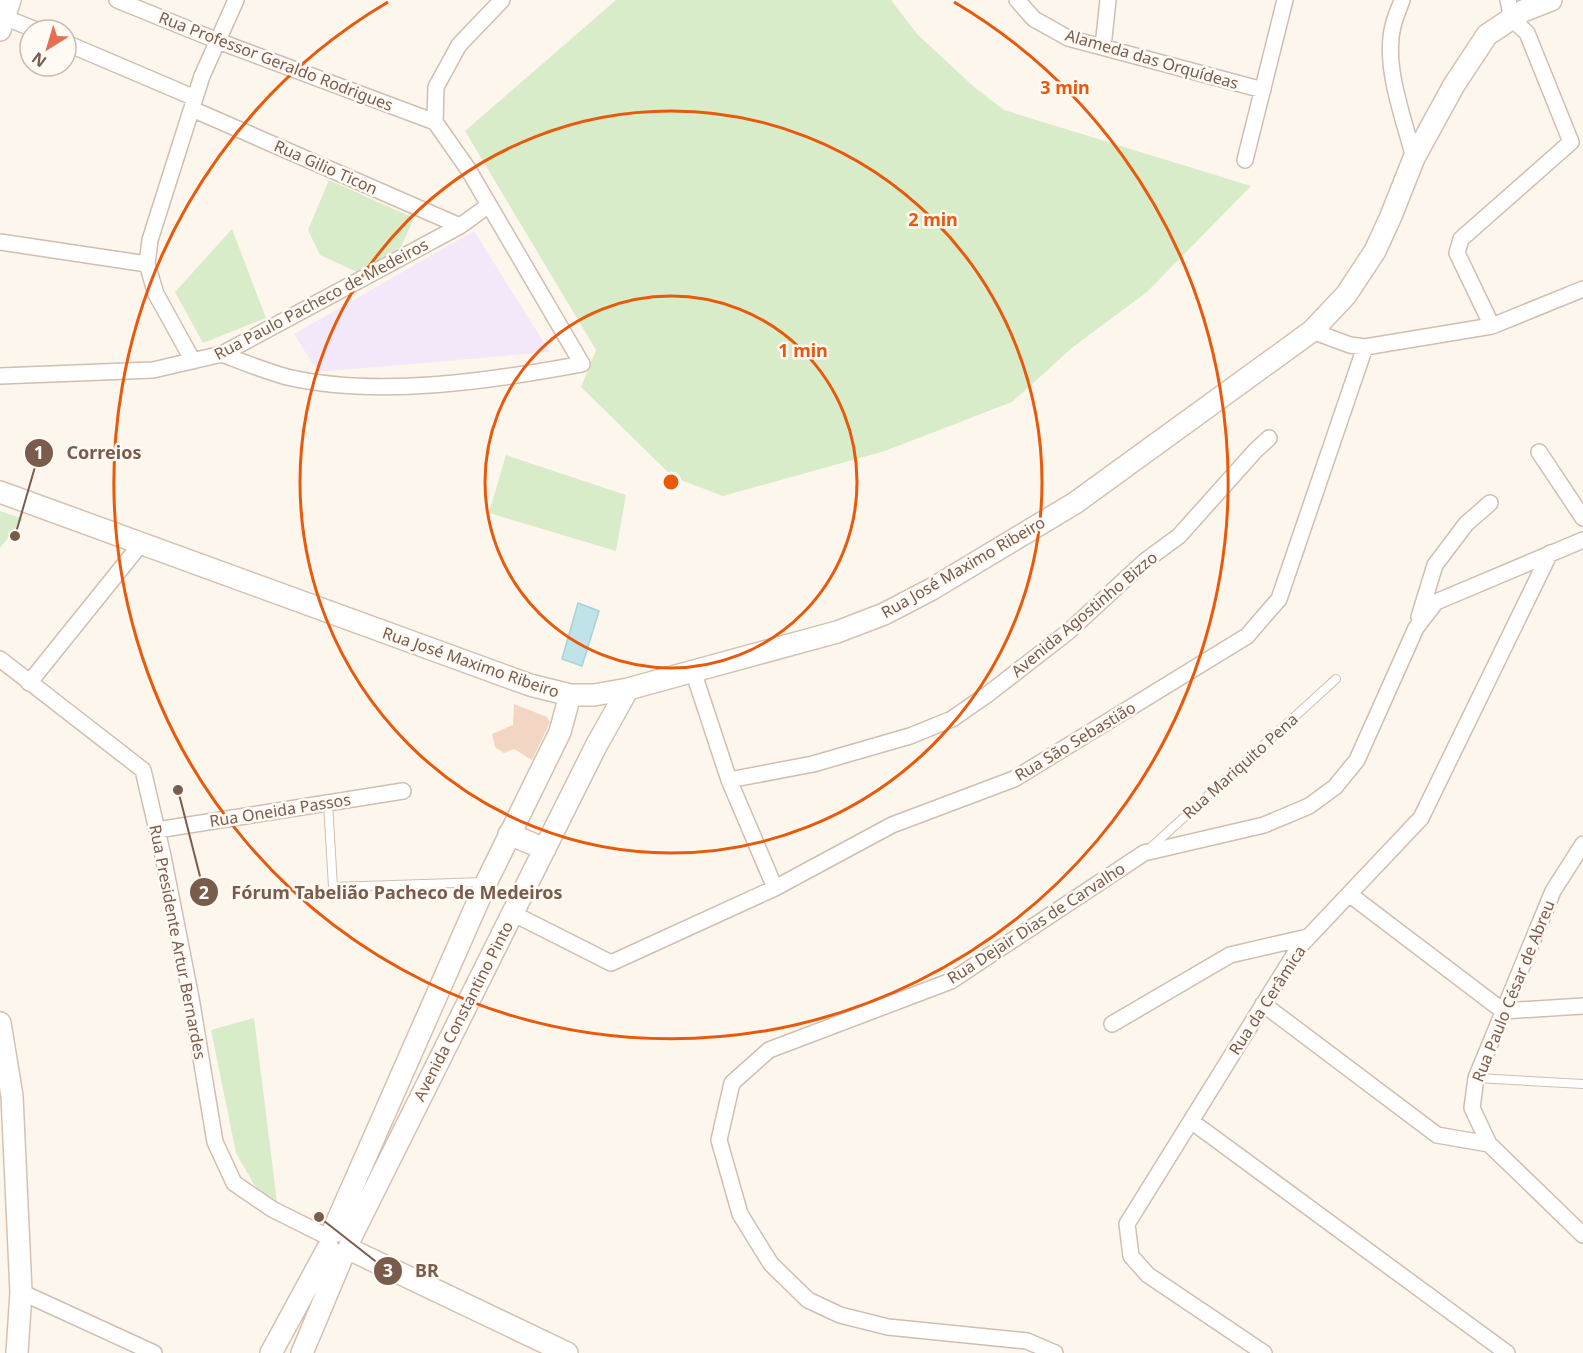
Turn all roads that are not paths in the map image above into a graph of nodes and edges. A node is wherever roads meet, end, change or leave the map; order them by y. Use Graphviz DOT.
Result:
graph roads {
  1 [pos="117,0"];
  2 [pos="236,0"];
  3 [pos="501,0"];
  4 [pos="1017,0"];
  5 [pos="1108,0"];
  6 [pos="1285,0"];
  7 [pos="1402,0"];
  8 [pos="1551,0"];
  9 [pos="1510,10"];
  10 [pos="218,41"];
  11 [pos="1103,47"];
  12 [pos="78,49"];
  13 [pos="1263,90"];
  14 [pos="194,103"];
  15 [pos="435,122"];
  16 [pos="1414,158"];
  17 [pos="1245,160"];
  18 [pos="489,205"];
  19 [pos="460,226"];
  20 [pos="0,243"];
  21 [pos="147,264"];
  22 [pos="1583,289"];
  23 [pos="1492,326"];
  24 [pos="1312,331"];
  25 [pos="1365,346"];
  26 [pos="222,354"];
  27 [pos="193,361"];
  28 [pos="0,376"];
  29 [pos="1269,438"];
  30 [pos="1539,452"];
  31 [pos="0,492"];
  32 [pos="1490,503"];
  33 [pos="1583,518"];
  34 [pos="1583,540"];
  35 [pos="140,544"];
  36 [pos="1550,553"];
  37 [pos="1416,628"];
  38 [pos="0,659"];
  39 [pos="693,671"];
  40 [pos="1336,679"];
  41 [pos="29,683"];
  42 [pos="628,689"];
  43 [pos="570,696"];
  44 [pos="729,780"];
  45 [pos="403,791"];
  46 [pos="328,803"];
  47 [pos="157,830"];
  48 [pos="509,834"];
  49 [pos="1583,844"];
  50 [pos="545,849"];
  51 [pos="1144,853"];
  52 [pos="487,881"];
  53 [pos="775,888"];
  54 [pos="1349,894"];
  55 [pos="512,913"];
  56 [pos="1308,937"];
  57 [pos="1263,1004"];
  58 [pos="1583,1006"];
  59 [pos="1503,1011"];
  60 [pos="0,1023"];
  61 [pos="1112,1024"];
  62 [pos="1476,1078"];
  63 [pos="1583,1084"];
  64 [pos="1191,1121"];
  65 [pos="1489,1144"];
  66 [pos="352,1212"];
  67 [pos="1583,1235"];
  68 [pos="338,1243"];
  69 [pos="21,1292"];
  70 [pos="17,1353"];
  71 [pos="154,1353"];
  72 [pos="271,1353"];
  73 [pos="302,1353"];
  74 [pos="567,1353"];
  75 [pos="1055,1353"];
  76 [pos="1264,1353"];
  77 [pos="1507,1353"];
  1 -- 10 [label="street, Rua Professor Geraldo Rodrigues"];
  2 -- 10 [label="street"];
  3 -- 15 [label="street"];
  4 -- 11 [label="street, Alameda das Orquídeas"];
  5 -- 11 [label="street"];
  6 -- 13 [label="street"];
  7 -- 16 [label="street"];
  8 -- 9 [label="street, Rua José Maximo Ribeiro"];
  9 -- 16 [label="street, Rua José Maximo Ribeiro"];
  9 -- 23 [label="street"];
  10 -- 14 [label="street"];
  10 -- 15 [label="street, Rua Professor Geraldo Rodrigues"];
  11 -- 13 [label="street, Alameda das Orquídeas"];
  12 -- 14 [label="street, Rua Gilio Ticon"];
  13 -- 17 [label="street"];
  14 -- 19 [label="street, Rua Gilio Ticon"];
  14 -- 21 [label="street"];
  15 -- 18 [label="street"];
  16 -- 24 [label="street, Rua José Maximo Ribeiro"];
  18 -- 19 [label="street, Rua Paulo Pacheco de Medeiros"];
  18 -- 26 [label="street"];
  19 -- 26 [label="street, Rua Paulo Pacheco de Medeiros"];
  20 -- 21 [label="street"];
  21 -- 27 [label="street"];
  22 -- 23 [label="street"];
  23 -- 25 [label="street"];
  24 -- 25 [label="street"];
  24 -- 39 [label="street, Rua José Maximo Ribeiro"];
  25 -- 53 [label="street, Rua São Sebastião"];
  26 -- 27 [label="street, Rua Paulo Pacheco de Medeiros"];
  27 -- 28 [label="street, Rua Paulo Pacheco de Medeiros"];
  29 -- 44 [label="street, Avenida Agostinho Bizzo"];
  30 -- 33 [label="street"];
  31 -- 35 [label="street, Rua José Maximo Ribeiro"];
  32 -- 37 [label="street"];
  34 -- 36 [label="street, Rua Dejair Dias de Carvalho"];
  35 -- 41 [label="street"];
  35 -- 43 [label="street, Rua José Maximo Ribeiro"];
  36 -- 37 [label="street, Rua Dejair Dias de Carvalho"];
  36 -- 54 [label="street, Rua da Cerâmica"];
  37 -- 51 [label="street, Rua Dejair Dias de Carvalho"];
  38 -- 41 [label="street, Rua Presidente Artur Bernardes"];
  39 -- 42 [label="street, Rua José Maximo Ribeiro"];
  39 -- 44 [label="street"];
  40 -- 51 [label="lane, Rua Mariquito Pena"];
  41 -- 47 [label="street, Rua Presidente Artur Bernardes"];
  42 -- 43 [label="street, Rua José Maximo Ribeiro"];
  42 -- 50 [label="street, Avenida Constantino Pinto"];
  43 -- 48 [label="street, Avenida Constantino Pinto"];
  44 -- 53 [label="street"];
  45 -- 46 [label="street, Rua Oneida Passos"];
  46 -- 47 [label="street, Rua Oneida Passos"];
  46 -- 52 [label="lane"];
  47 -- 68 [label="street, Rua Presidente Artur Bernardes"];
  48 -- 50 [label="street"];
  48 -- 52 [label="street, Avenida Constantino Pinto"];
  49 -- 59 [label="street, Rua Paulo César de Abreu"];
  50 -- 55 [label="street, Avenida Constantino Pinto"];
  51 -- 75 [label="street, Rua Dejair Dias de Carvalho"];
  52 -- 66 [label="street, Avenida Constantino Pinto"];
  53 -- 55 [label="street, Rua São Sebastião"];
  54 -- 56 [label="street, Rua da Cerâmica"];
  54 -- 59 [label="street"];
  55 -- 66 [label="street, Avenida Constantino Pinto"];
  56 -- 57 [label="street, Rua da Cerâmica"];
  56 -- 61 [label="street"];
  57 -- 64 [label="street, Rua da Cerâmica"];
  57 -- 65 [label="street"];
  58 -- 59 [label="street"];
  59 -- 62 [label="street, Rua Paulo César de Abreu"];
  60 -- 69 [label="street"];
  62 -- 63 [label="lane"];
  62 -- 65 [label="street, Rua Paulo César de Abreu"];
  64 -- 76 [label="street, Rua da Cerâmica"];
  64 -- 77 [label="street"];
  65 -- 67 [label="street"];
  66 -- 68 [label="street, Avenida Constantino Pinto"];
  68 -- 72 [label="street, Avenida Constantino Pinto"];
  68 -- 73 [label="street, Avenida Constantino Pinto"];
  68 -- 74 [label="street"];
  69 -- 70 [label="street"];
  69 -- 71 [label="street"];
}
